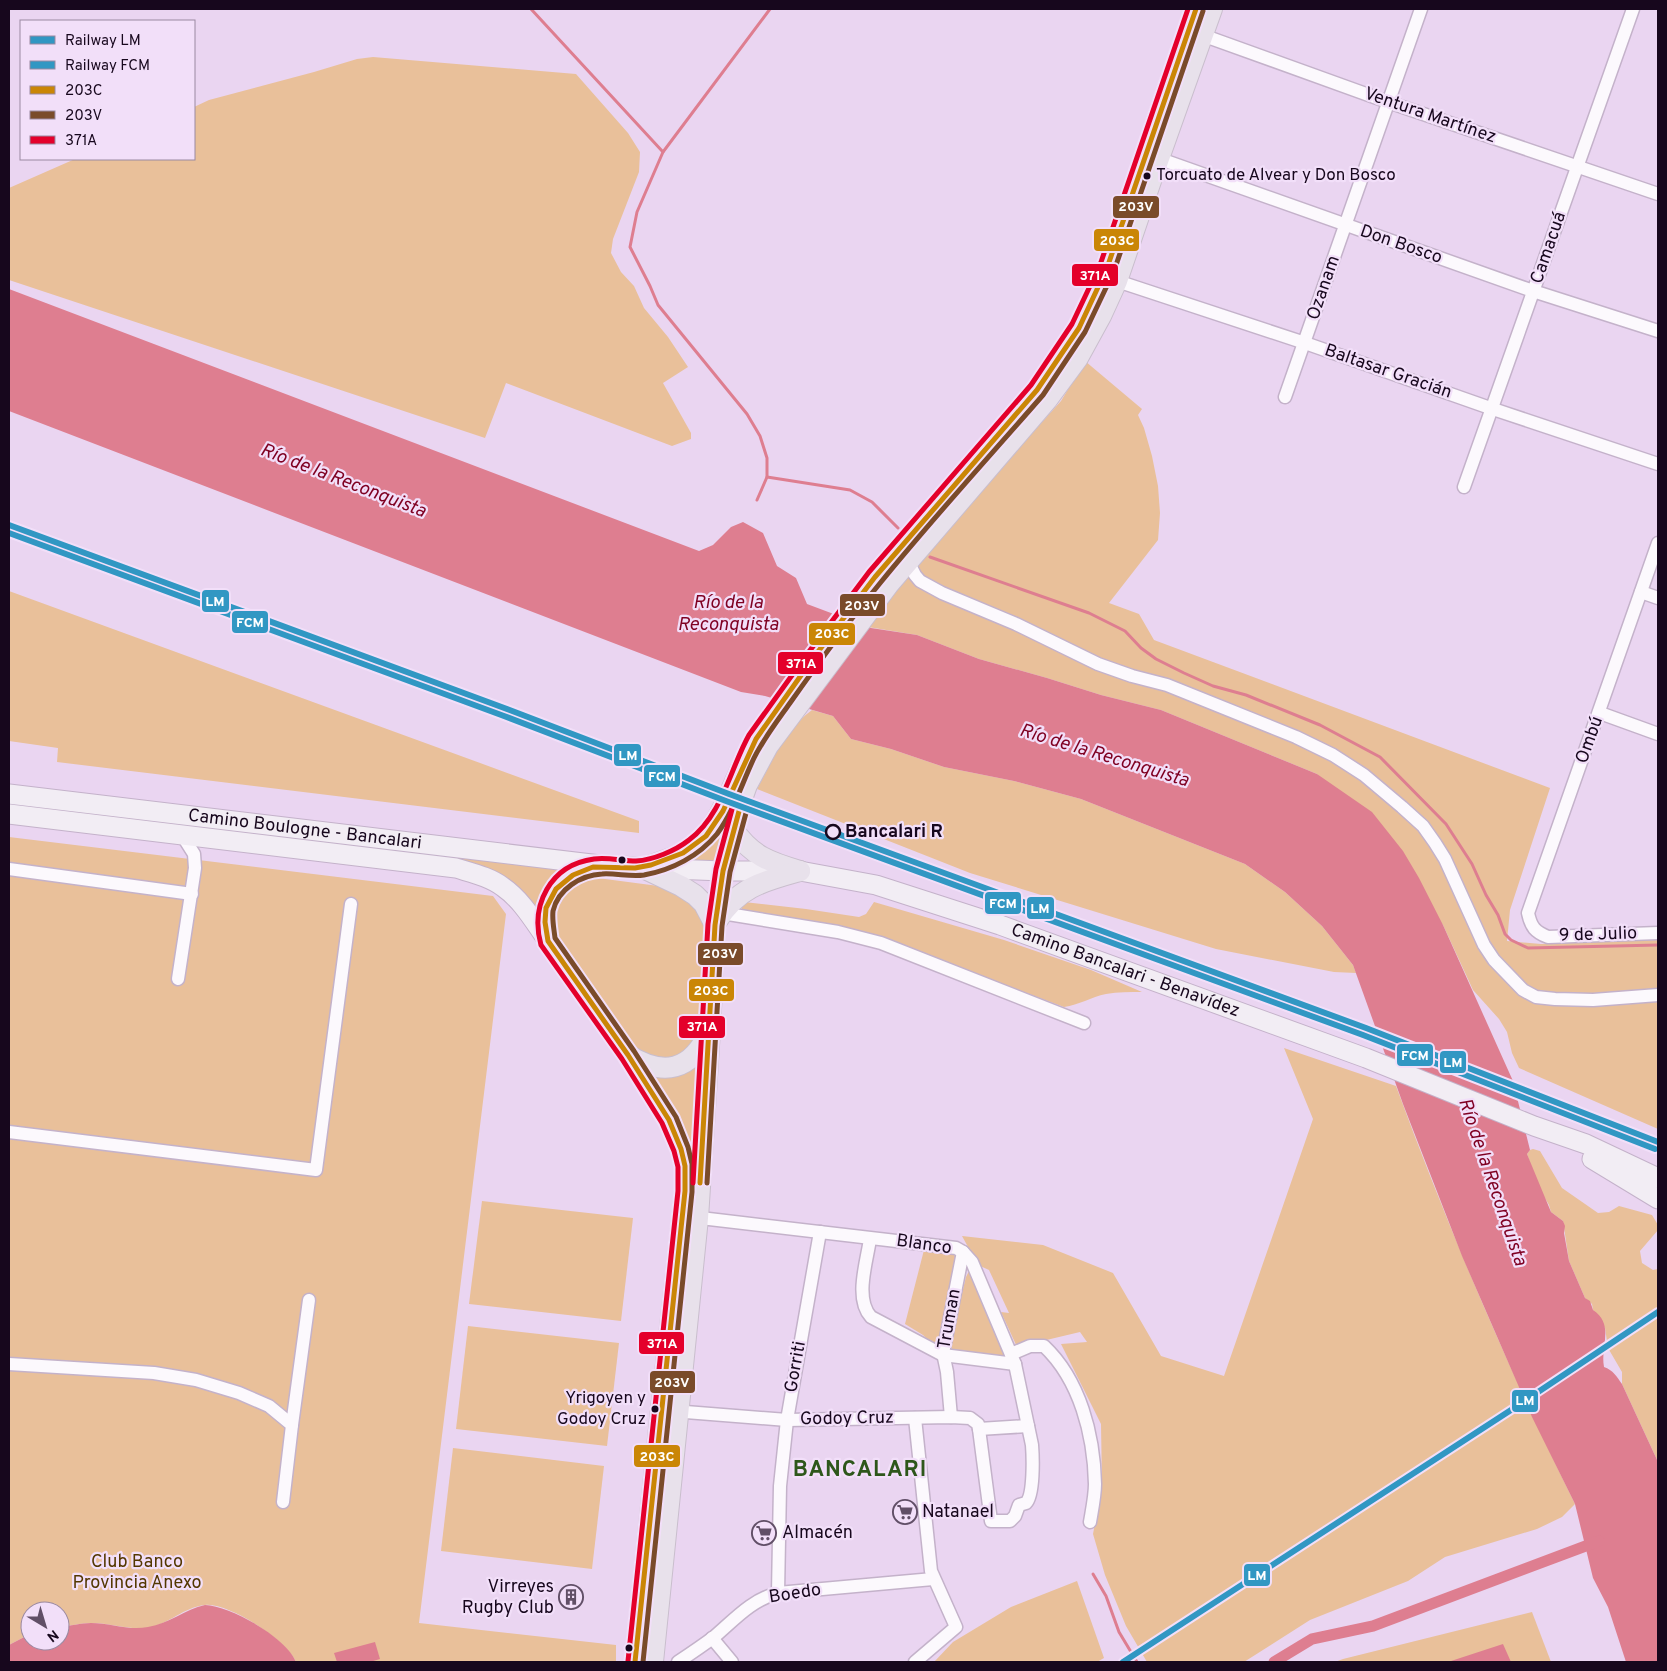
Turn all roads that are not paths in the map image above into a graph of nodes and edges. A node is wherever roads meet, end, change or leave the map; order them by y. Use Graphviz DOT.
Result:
graph roads {
  1 [pos="1196,9"];
  2 [pos="1212,9"];
  3 [pos="1421,9"];
  4 [pos="1633,9"];
  5 [pos="1202,35"];
  6 [pos="1388,102"];
  7 [pos="1152,156"];
  8 [pos="1577,167"];
  9 [pos="1658,194"];
  10 [pos="1345,225"];
  11 [pos="1117,281"];
  12 [pos="1533,291"];
  13 [pos="1658,331"];
  14 [pos="1305,342"];
  15 [pos="1285,397"];
  16 [pos="1493,409"];
  17 [pos="1658,464"];
  18 [pos="1464,487"];
  19 [pos="1658,543"];
  20 [pos="908,561"];
  21 [pos="1641,592"];
  22 [pos="1658,598"];
  23 [pos="861,608"];
  24 [pos="783,712"];
  25 [pos="1600,713"];
  26 [pos="1658,734"];
  27 [pos="9,794"];
  28 [pos="9,814"];
  29 [pos="733,829"];
  30 [pos="182,835"];
  31 [pos="601,866"];
  32 [pos="643,868"];
  33 [pos="9,869"];
  34 [pos="723,871"];
  35 [pos="800,871"];
  36 [pos="192,894"];
  37 [pos="352,904"];
  38 [pos="718,919"];
  39 [pos="1658,933"];
  40 [pos="1539,934"];
  41 [pos="548,941"];
  42 [pos="178,979"];
  43 [pos="1658,995"];
  44 [pos="1084,1023"];
  45 [pos="710,1030"];
  46 [pos="628,1056"];
  47 [pos="1534,1126"];
  48 [pos="9,1132"];
  49 [pos="1658,1178"];
  50 [pos="1658,1199"];
  51 [pos="690,1217"];
  52 [pos="820,1232"];
  53 [pos="870,1238"];
  54 [pos="963,1252"];
  55 [pos="309,1300"];
  56 [pos="943,1355"];
  57 [pos="1013,1359"];
  58 [pos="9,1364"];
  59 [pos="669,1411"];
  60 [pos="950,1416"];
  61 [pos="915,1418"];
  62 [pos="787,1420"];
  63 [pos="292,1425"];
  64 [pos="1028,1426"];
  65 [pos="979,1429"];
  66 [pos="283,1502"];
  67 [pos="1090,1522"];
  68 [pos="933,1579"];
  69 [pos="778,1593"];
  70 [pos="712,1638"];
  71 [pos="635,1662"];
  72 [pos="653,1662"];
  73 [pos="678,1662"];
  74 [pos="732,1662"];
  75 [pos="916,1662"];
  1 -- 7 [label="main road"];
  2 -- 5 [label="main road"];
  3 -- 6 [label="street, Ozanam"];
  4 -- 8 [label="street, Camacuá"];
  5 -- 6 [label="street, Ventura Martínez"];
  5 -- 7 [label="main road"];
  6 -- 8 [label="street, Ventura Martínez"];
  6 -- 10 [label="street, Ozanam"];
  7 -- 10 [label="street, Don Bosco"];
  7 -- 11 [label="main road"];
  7 -- 23 [label="main road"];
  8 -- 9 [label="street, Ventura Martínez"];
  8 -- 12 [label="street, Camacuá"];
  10 -- 12 [label="street, Don Bosco"];
  10 -- 14 [label="street, Ozanam"];
  11 -- 14 [label="street, Baltasar Gracián"];
  11 -- 20 [label="main road"];
  12 -- 13 [label="street, Don Bosco"];
  12 -- 16 [label="street, Camacuá"];
  14 -- 15 [label="street, Ozanam"];
  14 -- 16 [label="street, Baltasar Gracián"];
  16 -- 17 [label="street, Baltasar Gracián"];
  16 -- 18 [label="street, Camacuá"];
  19 -- 21 [label="street, Ombú"];
  20 -- 23 [label="main road"];
  20 -- 43 [label="street"];
  21 -- 22 [label="street"];
  21 -- 25 [label="street, Ombú"];
  23 -- 24 [label="main road"];
  24 -- 29 [label="main road"];
  24 -- 32 [label="main road"];
  25 -- 26 [label="street"];
  25 -- 40 [label="street, Ombú"];
  27 -- 31 [label="main road, Camino Boulogne - Bancalari"];
  28 -- 30 [label="main road, Camino Boulogne - Bancalari"];
  29 -- 34 [label="main road"];
  29 -- 35 [label="main road"];
  30 -- 36 [label="street"];
  30 -- 41 [label="main road, Camino Boulogne - Bancalari"];
  31 -- 32 [label="main road"];
  31 -- 41 [label="main road"];
  32 -- 34 [label="main road, Camino Bancalari - Benavídez"];
  32 -- 38 [label="main road"];
  33 -- 36 [label="street"];
  34 -- 35 [label="main road, Camino Bancalari - Benavídez"];
  34 -- 38 [label="main road"];
  35 -- 38 [label="main road"];
  35 -- 47 [label="main road, Camino Bancalari - Benavídez"];
  36 -- 42 [label="street"];
  37 -- 48 [label="street"];
  38 -- 44 [label="street"];
  38 -- 45 [label="main road"];
  39 -- 40 [label="street, 9 de Julio"];
  41 -- 46 [label="main road"];
  45 -- 46 [label="main road"];
  45 -- 51 [label="main road"];
  46 -- 51 [label="main road"];
  47 -- 49 [label="main road, Camino Bancalari - Benavídez"];
  47 -- 50 [label="main road, Camino Bancalari - Benavídez"];
  51 -- 52 [label="street, Blanco"];
  51 -- 59 [label="main road"];
  52 -- 53 [label="street, Blanco"];
  52 -- 62 [label="street, Gorriti"];
  53 -- 54 [label="street, Blanco"];
  53 -- 56 [label="street"];
  54 -- 56 [label="street, Truman"];
  54 -- 57 [label="street, Blanco"];
  55 -- 63 [label="street"];
  56 -- 57 [label="street"];
  56 -- 60 [label="street, Truman"];
  57 -- 64 [label="street, Blanco"];
  57 -- 67 [label="street"];
  58 -- 63 [label="street"];
  59 -- 62 [label="street, Godoy Cruz"];
  59 -- 71 [label="main road"];
  59 -- 72 [label="main road"];
  60 -- 61 [label="street, Godoy Cruz"];
  60 -- 65 [label="street, Godoy Cruz"];
  61 -- 62 [label="street, Godoy Cruz"];
  61 -- 68 [label="street"];
  62 -- 69 [label="street, Gorriti"];
  63 -- 66 [label="street"];
  64 -- 65 [label="street"];
  64 -- 65 [label="street, Blanco"];
  68 -- 69 [label="street, Boedo"];
  68 -- 75 [label="street"];
  69 -- 70 [label="street, Boedo"];
  70 -- 73 [label="street, Boedo"];
  70 -- 74 [label="street"];
}
